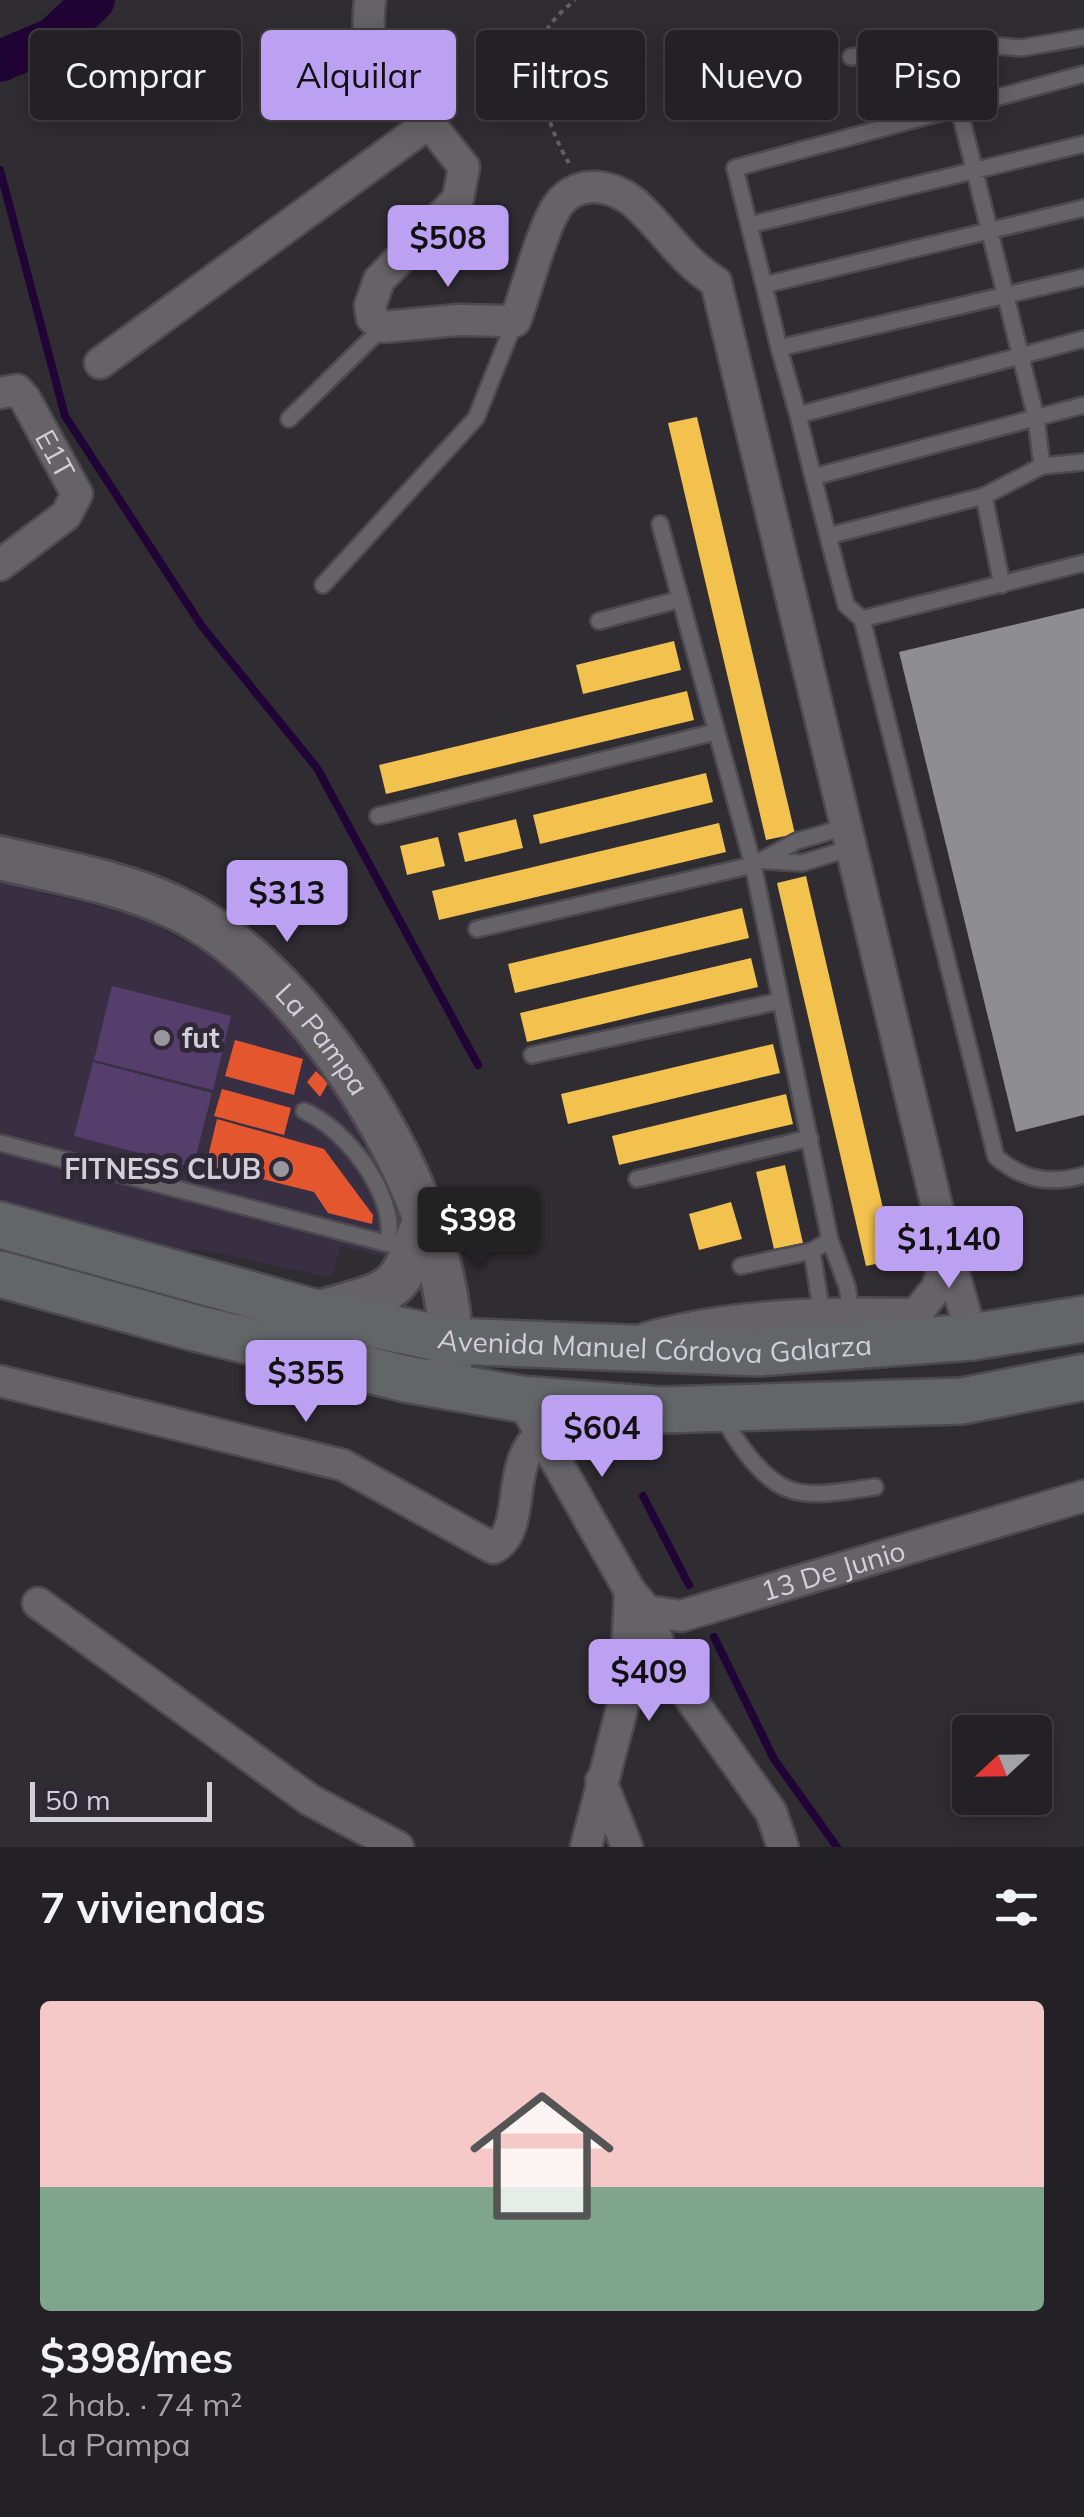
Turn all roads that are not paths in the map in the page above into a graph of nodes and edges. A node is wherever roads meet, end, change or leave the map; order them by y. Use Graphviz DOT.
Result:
graph roads {
  1 [pos="370,0"];
  2 [pos="1084,37"];
  3 [pos="851,57"];
  4 [pos="1084,74"];
  5 [pos="997,98"];
  6 [pos="915,120"];
  7 [pos="963,120"];
  8 [pos="429,122"];
  9 [pos="1084,144"];
  10 [pos="973,170"];
  11 [pos="1084,208"];
  12 [pos="749,224"];
  13 [pos="990,231"];
  14 [pos="1084,277"];
  15 [pos="764,286"];
  16 [pos="1005,295"];
  17 [pos="515,321"];
  18 [pos="383,327"];
  19 [pos="1084,340"];
  20 [pos="780,348"];
  21 [pos="1021,356"];
  22 [pos="100,364"];
  23 [pos="0,393"];
  24 [pos="1084,405"];
  25 [pos="798,415"];
  26 [pos="1036,418"];
  27 [pos="289,419"];
  28 [pos="1084,462"];
  29 [pos="1042,466"];
  30 [pos="813,477"];
  31 [pos="984,496"];
  32 [pos="660,524"];
  33 [pos="828,536"];
  34 [pos="1084,563"];
  35 [pos="0,565"];
  36 [pos="323,585"];
  37 [pos="1002,585"];
  38 [pos="680,599"];
  39 [pos="862,619"];
  40 [pos="598,621"];
  41 [pos="715,732"];
  42 [pos="378,816"];
  43 [pos="848,838"];
  44 [pos="0,858"];
  45 [pos="760,863"];
  46 [pos="477,929"];
  47 [pos="780,1001"];
  48 [pos="532,1055"];
  49 [pos="304,1111"];
  50 [pos="810,1138"];
  51 [pos="368,1141"];
  52 [pos="0,1143"];
  53 [pos="1084,1175"];
  54 [pos="637,1178"];
  55 [pos="0,1225"];
  56 [pos="409,1236"];
  57 [pos="830,1240"];
  58 [pos="812,1251"];
  59 [pos="948,1253"];
  60 [pos="142,1263"];
  61 [pos="741,1266"];
  62 [pos="0,1274"];
  63 [pos="131,1310"];
  64 [pos="317,1312"];
  65 [pos="837,1314"];
  66 [pos="916,1314"];
  67 [pos="1084,1319"];
  68 [pos="971,1331"];
  69 [pos="453,1341"];
  70 [pos="606,1350"];
  71 [pos="1084,1377"];
  72 [pos="0,1380"];
  73 [pos="448,1387"];
  74 [pos="720,1409"];
  75 [pos="531,1417"];
  76 [pos="875,1487"];
  77 [pos="1084,1496"];
  78 [pos="638,1601"];
  79 [pos="38,1602"];
  80 [pos="600,1780"];
  81 [pos="398,1847"];
  82 [pos="586,1847"];
  83 [pos="627,1847"];
  84 [pos="783,1847"];
  1 -- 8 [label="street"];
  2 -- 3 [label="lane"];
  4 -- 5 [label="lane"];
  6 -- 12 [label="lane"];
  7 -- 10 [label="lane"];
  8 -- 18 [label="street"];
  8 -- 22 [label="street"];
  9 -- 10 [label="lane"];
  10 -- 12 [label="lane"];
  10 -- 13 [label="lane"];
  11 -- 13 [label="lane"];
  12 -- 15 [label="lane"];
  13 -- 15 [label="lane"];
  13 -- 16 [label="lane"];
  14 -- 16 [label="lane"];
  15 -- 20 [label="lane"];
  16 -- 20 [label="lane"];
  16 -- 21 [label="lane"];
  17 -- 18 [label="street"];
  17 -- 36 [label="lane"];
  17 -- 43 [label="street"];
  18 -- 27 [label="lane"];
  19 -- 21 [label="lane"];
  20 -- 25 [label="lane"];
  21 -- 25 [label="lane"];
  21 -- 26 [label="lane"];
  23 -- 35 [label="street, E1T"];
  24 -- 26 [label="lane"];
  25 -- 30 [label="lane"];
  26 -- 29 [label="lane"];
  26 -- 30 [label="lane"];
  28 -- 29 [label="lane"];
  29 -- 31 [label="lane"];
  30 -- 33 [label="lane"];
  31 -- 33 [label="lane"];
  31 -- 37 [label="lane"];
  32 -- 38 [label="lane"];
  33 -- 39 [label="lane"];
  34 -- 37 [label="lane"];
  37 -- 39 [label="lane"];
  38 -- 40 [label="lane"];
  38 -- 41 [label="lane"];
  39 -- 53 [label="lane"];
  41 -- 42 [label="lane"];
  41 -- 45 [label="lane"];
  43 -- 45 [label="lane"];
  43 -- 59 [label="street"];
  44 -- 51 [label="street, La Pampa"];
  45 -- 46 [label="lane"];
  45 -- 47 [label="lane"];
  47 -- 48 [label="lane"];
  47 -- 50 [label="lane"];
  49 -- 51 [label="lane"];
  50 -- 54 [label="lane"];
  50 -- 57 [label="lane"];
  51 -- 56 [label="street, La Pampa"];
  52 -- 56 [label="lane"];
  55 -- 60 [label="main road, Avenida Manuel Córdova Galarza"];
  56 -- 64 [label="street"];
  56 -- 69 [label="street, La Pampa"];
  57 -- 58 [label="lane"];
  57 -- 65 [label="lane"];
  58 -- 61 [label="lane"];
  58 -- 65 [label="lane"];
  59 -- 66 [label="street"];
  59 -- 68 [label="street"];
  60 -- 63 [label="main road"];
  60 -- 64 [label="main road, Avenida Manuel Córdova Galarza"];
  62 -- 63 [label="main road, Avenida Manuel Córdova Galarza"];
  63 -- 73 [label="main road, Avenida Manuel Córdova Galarza"];
  64 -- 69 [label="main road, Avenida Manuel Córdova Galarza"];
  65 -- 66 [label="street"];
  65 -- 70 [label="street"];
  66 -- 68 [label="street"];
  67 -- 68 [label="main road, Avenida Manuel Córdova Galarza"];
  68 -- 70 [label="main road, Avenida Manuel Córdova Galarza"];
  69 -- 70 [label="main road, Avenida Manuel Córdova Galarza"];
  69 -- 73 [label="street, La Pampa"];
  71 -- 74 [label="main road, Avenida Manuel Córdova Galarza"];
  72 -- 75 [label="street"];
  73 -- 75 [label="main road, Avenida Manuel Córdova Galarza"];
  74 -- 75 [label="main road, Avenida Manuel Córdova Galarza"];
  74 -- 76 [label="lane"];
  75 -- 78 [label="street"];
  77 -- 78 [label="street, 13 De Junio"];
  78 -- 80 [label="street"];
  78 -- 84 [label="street"];
  79 -- 81 [label="street"];
  80 -- 82 [label="street"];
  80 -- 83 [label="street"];
}
